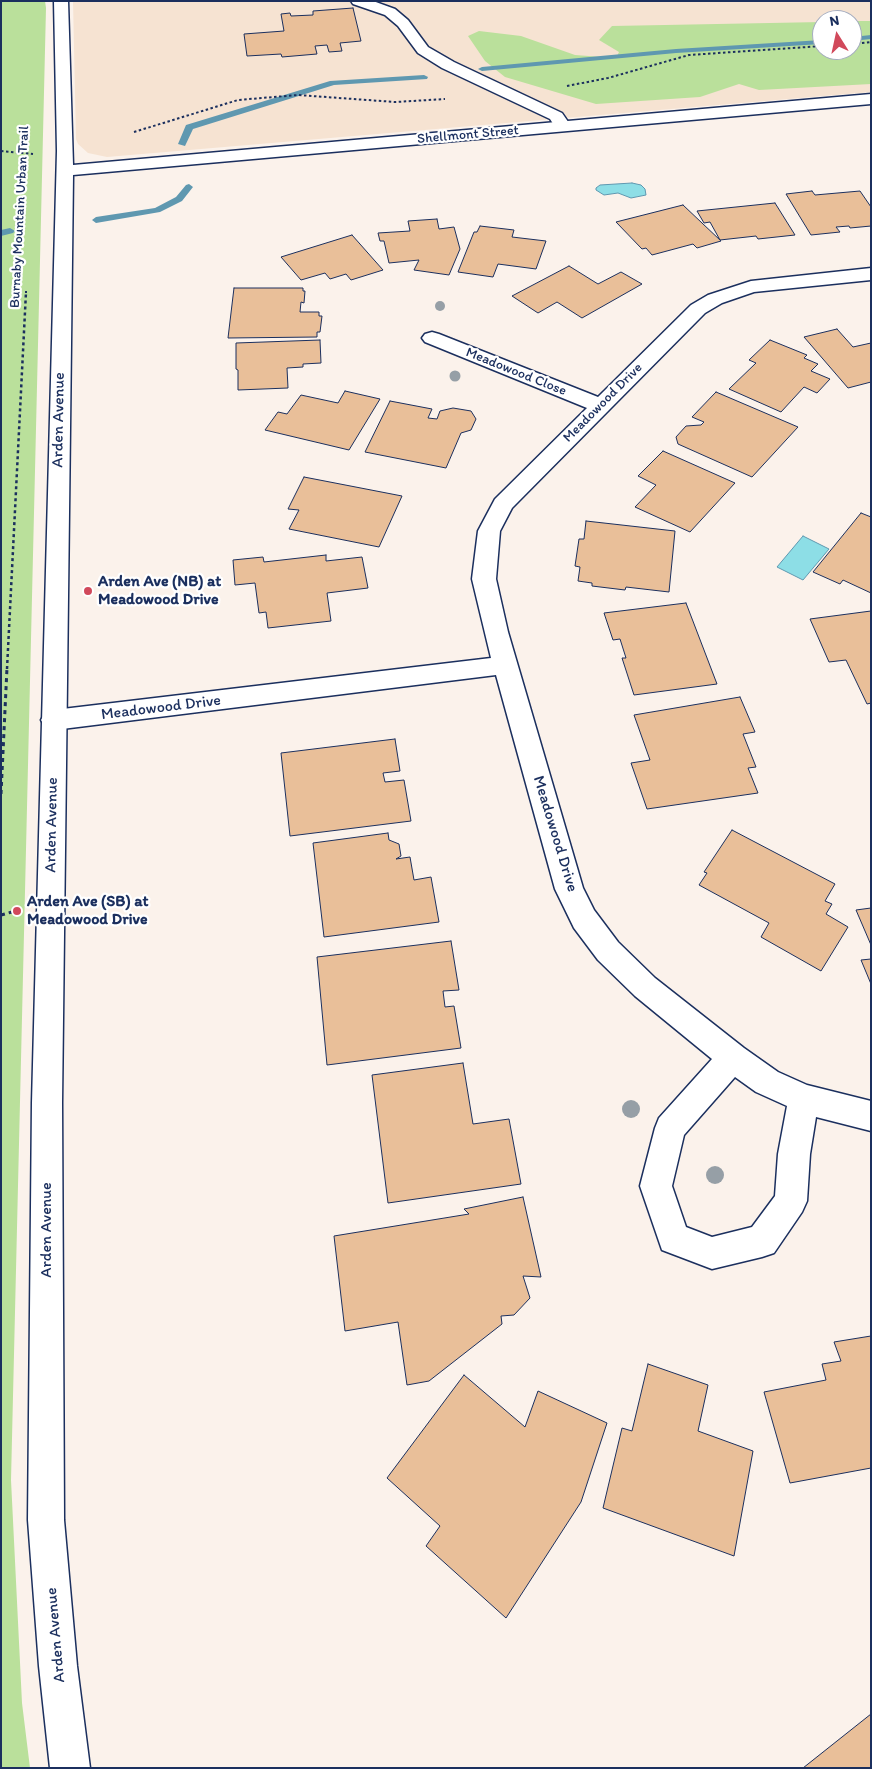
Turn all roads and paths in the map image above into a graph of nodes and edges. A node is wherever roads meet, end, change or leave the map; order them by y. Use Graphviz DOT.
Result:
graph roads {
  1 [pos="61,1"];
  2 [pos="358,1"];
  3 [pos="812,47"];
  4 [pos="560,88"];
  5 [pos="452,98"];
  6 [pos="871,99"];
  7 [pos="564,126"];
  8 [pos="126,135"];
  9 [pos="33,145"];
  10 [pos="1,152"];
  11 [pos="38,153"];
  12 [pos="32,154"];
  13 [pos="32,162"];
  14 [pos="64,171"];
  15 [pos="871,274"];
  16 [pos="26,286"];
  17 [pos="432,338"];
  18 [pos="600,406"];
  19 [pos="506,666"];
  20 [pos="54,720"];
  21 [pos="1,794"];
  22 [pos="733,1058"];
  23 [pos="804,1099"];
  24 [pos="871,1116"];
  25 [pos="70,1768"];
  1 -- 14 [label="street, Arden Avenue"];
  2 -- 7 [label="street"];
  3 -- 4 [label="path"];
  5 -- 8 [label="path"];
  6 -- 7 [label="street, Shellmont Street"];
  7 -- 14 [label="street, Shellmont Street"];
  9 -- 12 [label="path, Burnaby Mountain Urban Trail"];
  10 -- 12 [label="path"];
  11 -- 12 [label="path"];
  12 -- 13 [label="path, Burnaby Mountain Urban Trail"];
  14 -- 20 [label="street, Arden Avenue"];
  15 -- 18 [label="street, Meadowood Drive"];
  16 -- 21 [label="path, Burnaby Mountain Urban Trail"];
  17 -- 18 [label="street, Meadowood Close"];
  18 -- 19 [label="street, Meadowood Drive"];
  19 -- 20 [label="street, Meadowood Drive"];
  19 -- 22 [label="street, Meadowood Drive"];
  20 -- 25 [label="street, Arden Avenue"];
  22 -- 23 [label="street, Meadowood Drive"];
  22 -- 23 [label="street"];
  23 -- 24 [label="street, Meadowood Drive"];
}
